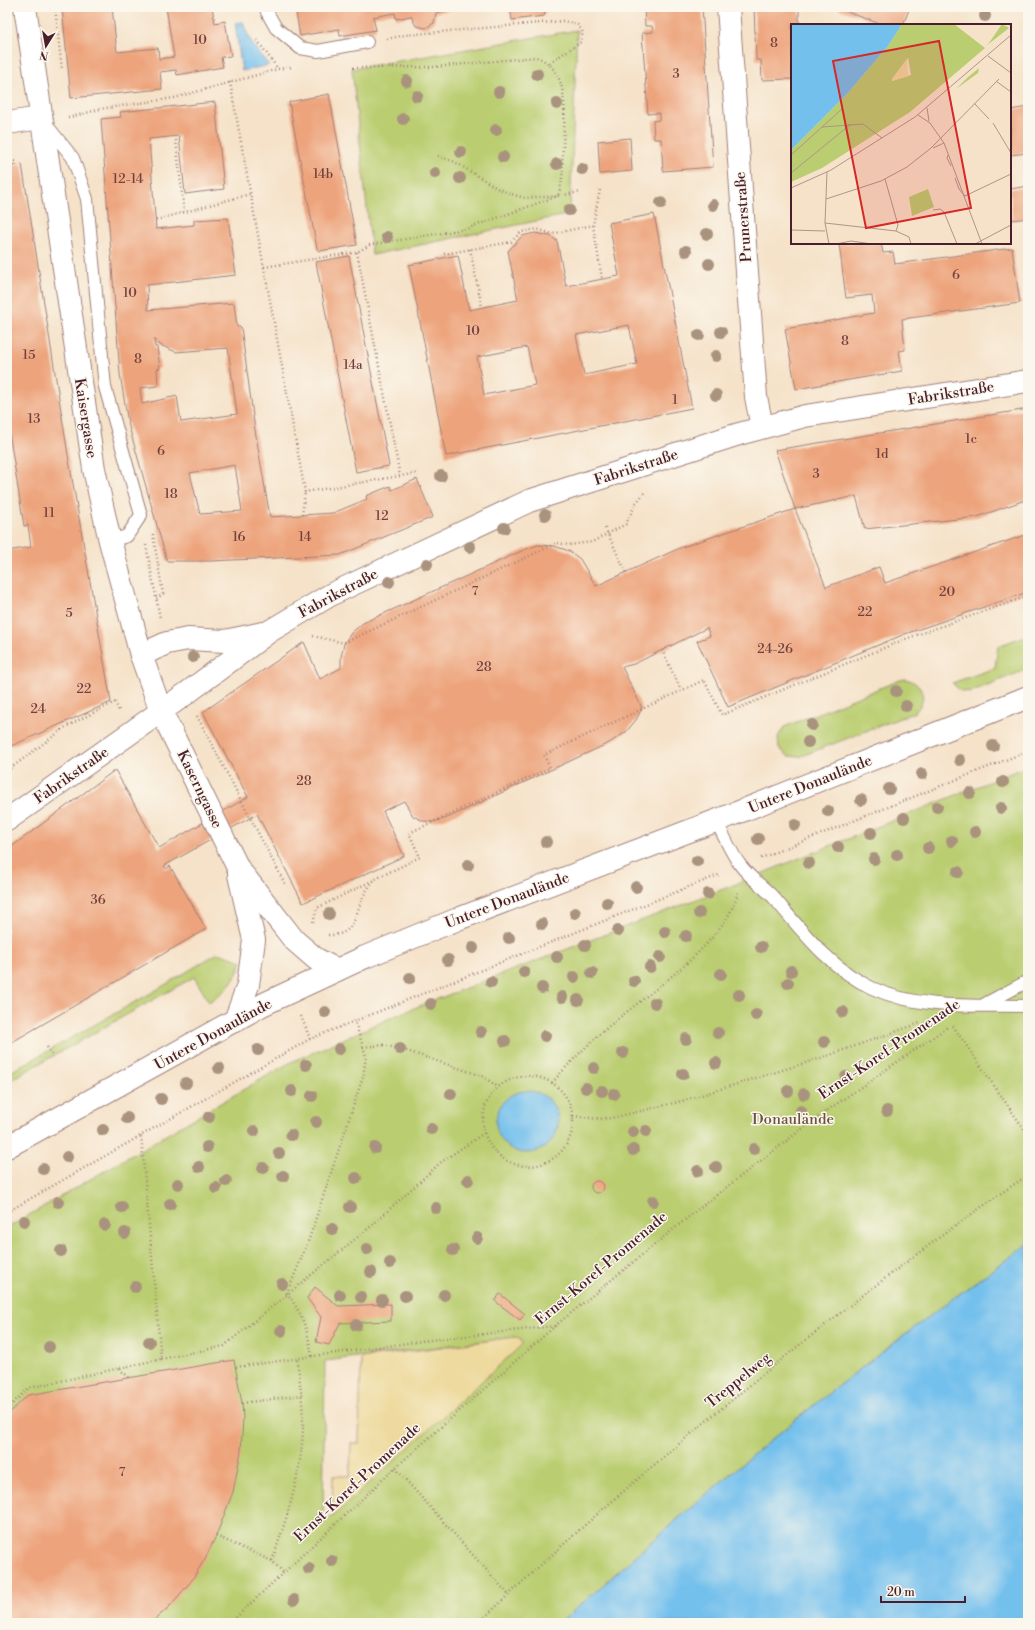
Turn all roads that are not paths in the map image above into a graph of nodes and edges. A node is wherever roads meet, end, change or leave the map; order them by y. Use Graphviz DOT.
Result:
graph roads {
  1 [pos="24,7"];
  2 [pos="266,7"];
  3 [pos="728,7"];
  4 [pos="367,42"];
  5 [pos="41,118"];
  6 [pos="7,123"];
  7 [pos="1028,381"];
  8 [pos="762,428"];
  9 [pos="110,541"];
  10 [pos="270,631"];
  11 [pos="141,655"];
  12 [pos="1028,697"];
  13 [pos="162,711"];
  14 [pos="7,820"];
  15 [pos="716,821"];
  16 [pos="238,868"];
  17 [pos="337,970"];
  18 [pos="1028,981"];
  19 [pos="984,1005"];
  20 [pos="1028,1006"];
  21 [pos="234,1021"];
  22 [pos="7,1147"];
  1 -- 5 [label="main road, Kaisergasse"];
  2 -- 4 [label="lane"];
  3 -- 8 [label="main road, Prunerstraße"];
  5 -- 6 [label="main road"];
  5 -- 9 [label="main road, Kaisergasse"];
  5 -- 9 [label="lane"];
  7 -- 8 [label="main road, Fabrikstraße"];
  8 -- 10 [label="main road, Fabrikstraße"];
  9 -- 11 [label="main road, Kaisergasse"];
  10 -- 11 [label="main road, Fabrikstraße"];
  10 -- 13 [label="main road, Fabrikstraße"];
  11 -- 13 [label="main road, Kaisergasse"];
  12 -- 15 [label="main road, Untere Donaulände"];
  13 -- 14 [label="main road, Fabrikstraße"];
  13 -- 16 [label="main road, Kaserngasse"];
  15 -- 17 [label="main road, Untere Donaulände"];
  15 -- 19 [label="lane"];
  16 -- 17 [label="main road, Kaserngasse"];
  16 -- 21 [label="main road, Kaserngasse"];
  17 -- 21 [label="main road, Untere Donaulände"];
  18 -- 19 [label="lane, Ernst-Koref-Promenade"];
  19 -- 20 [label="lane"];
  21 -- 22 [label="main road, Untere Donaulände"];
}
